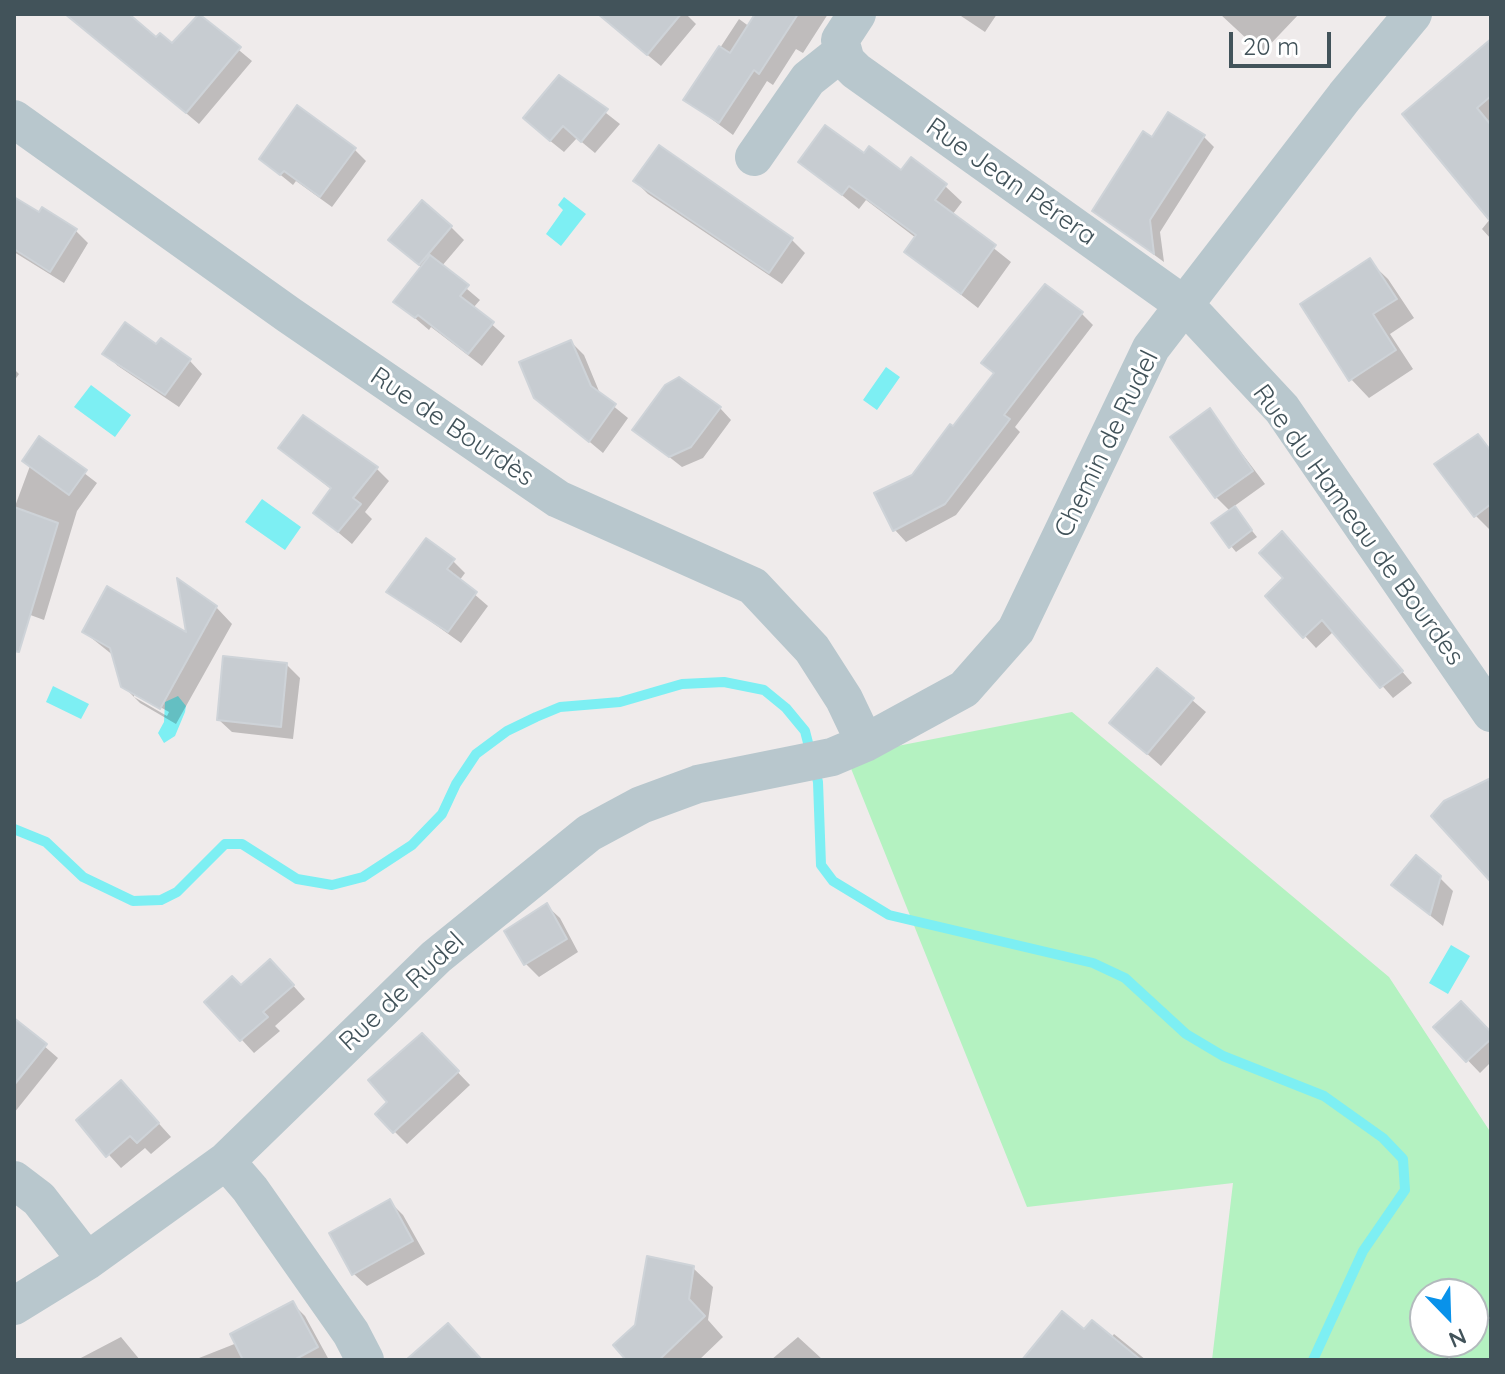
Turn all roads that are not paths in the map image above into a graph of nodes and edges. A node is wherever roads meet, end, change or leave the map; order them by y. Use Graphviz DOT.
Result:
graph roads {
  1 [pos="857,14"];
  2 [pos="1413,14"];
  3 [pos="842,52"];
  4 [pos="14,119"];
  5 [pos="754,157"];
  6 [pos="1187,307"];
  7 [pos="1491,713"];
  8 [pos="848,750"];
  9 [pos="226,1161"];
  10 [pos="14,1180"];
  11 [pos="87,1261"];
  12 [pos="14,1306"];
  13 [pos="365,1360"];
  1 -- 3 [label="street"];
  2 -- 6 [label="street, Chemin de Rudel"];
  3 -- 5 [label="street"];
  3 -- 6 [label="street, Rue Jean Pérera"];
  4 -- 8 [label="street, Rue de Bourdès"];
  6 -- 7 [label="street, Rue du Hameau de Bourdes"];
  6 -- 8 [label="street, Chemin de Rudel"];
  8 -- 9 [label="street, Rue de Rudel"];
  9 -- 11 [label="street, Rue de Rudel"];
  9 -- 13 [label="street"];
  10 -- 11 [label="street"];
  11 -- 12 [label="street, Rue de Rudel"];
}
